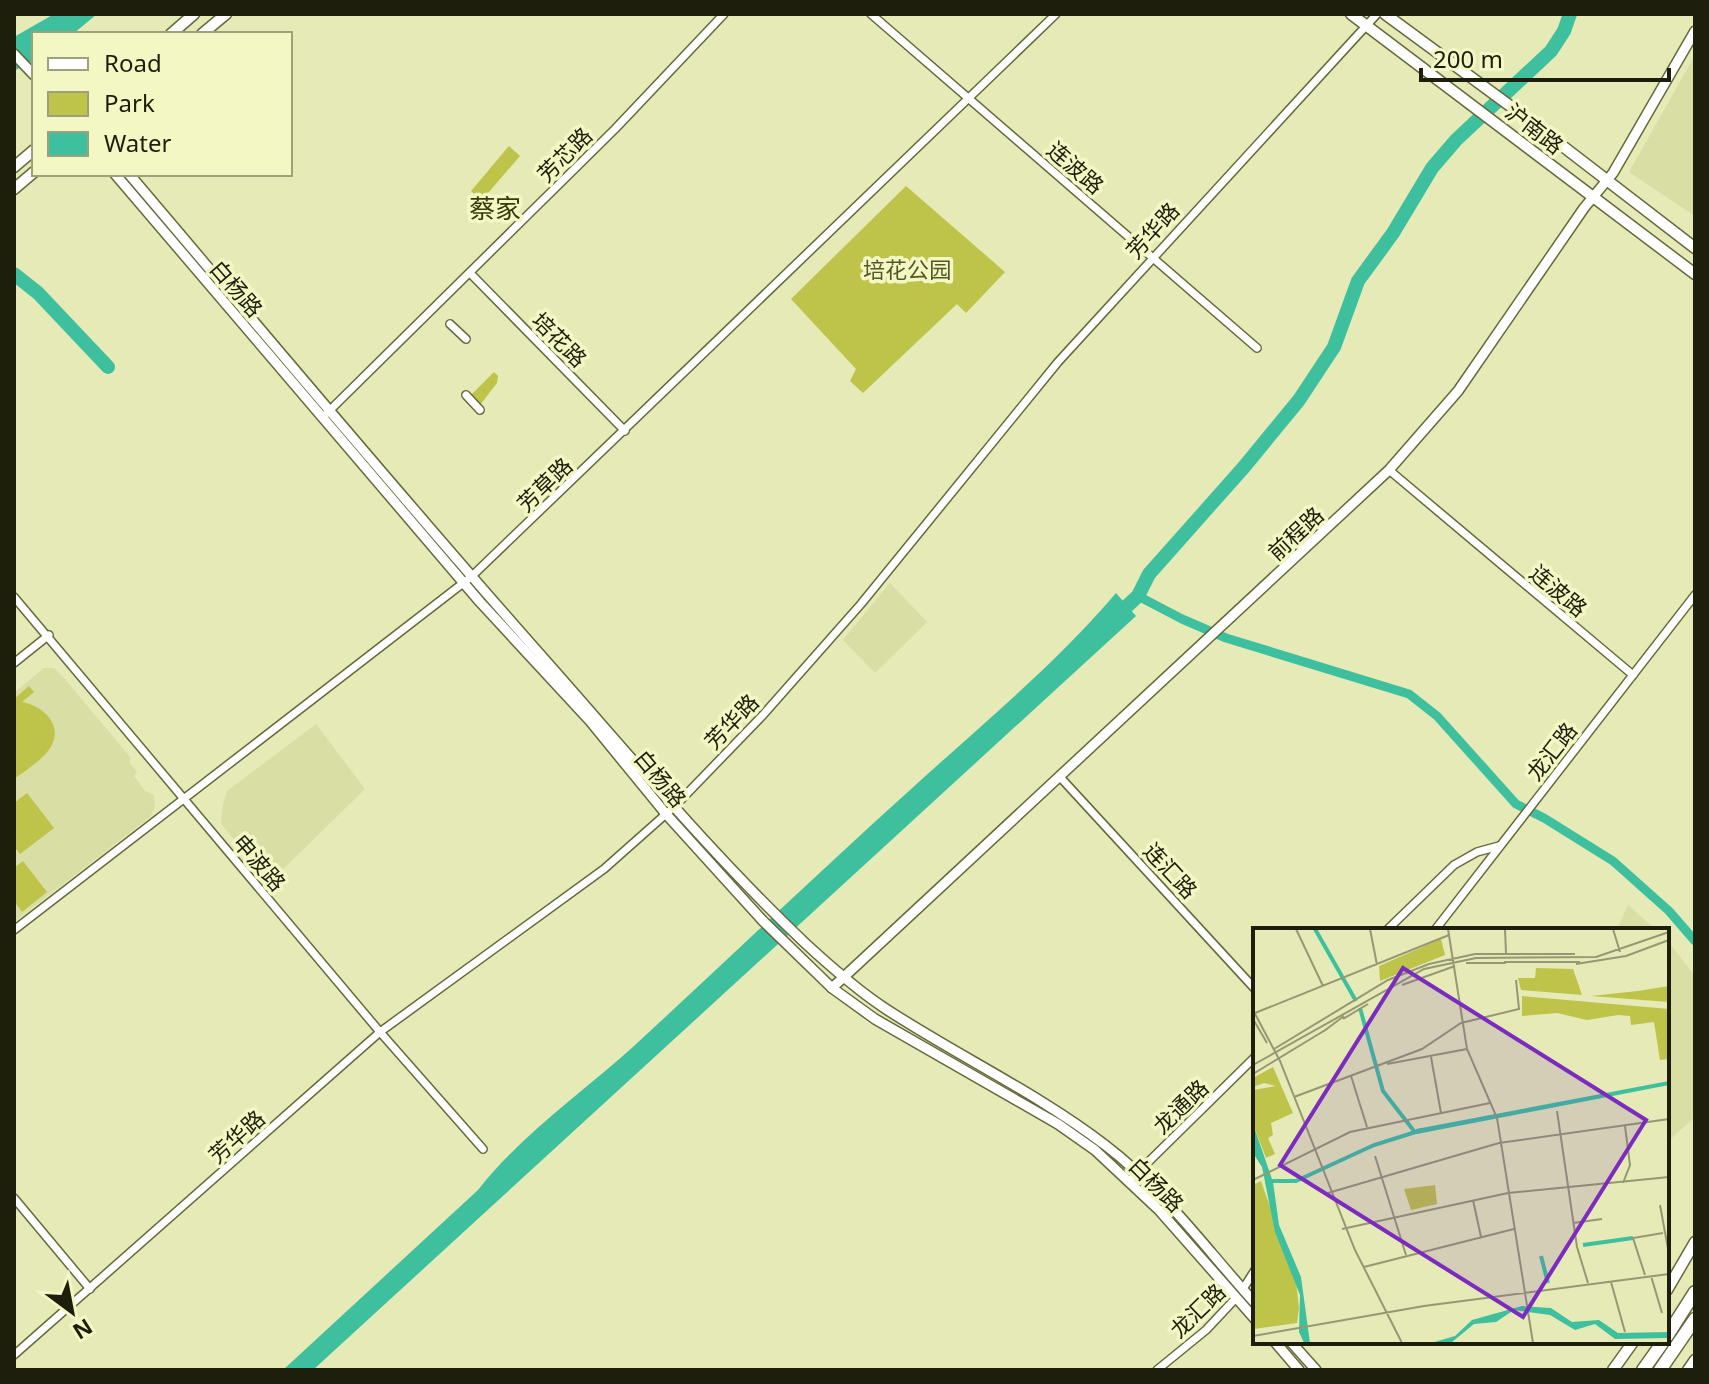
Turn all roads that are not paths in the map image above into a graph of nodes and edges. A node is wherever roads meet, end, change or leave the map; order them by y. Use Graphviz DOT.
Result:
graph roads {
  1 [pos="194,14"];
  2 [pos="226,14"];
  3 [pos="724,14"];
  4 [pos="871,14"];
  5 [pos="1056,14"];
  6 [pos="1351,14"];
  7 [pos="1377,14"];
  8 [pos="1385,14"];
  9 [pos="1368,26"];
  10 [pos="1695,31"];
  11 [pos="173,32"];
  12 [pos="204,32"];
  13 [pos="14,54"];
  14 [pos="31,71"];
  15 [pos="968,97"];
  16 [pos="32,152"];
  17 [pos="14,167"];
  18 [pos="32,174"];
  19 [pos="117,176"];
  20 [pos="131,176"];
  21 [pos="1607,180"];
  22 [pos="14,189"];
  23 [pos="1593,197"];
  24 [pos="1695,248"];
  25 [pos="1152,257"];
  26 [pos="470,273"];
  27 [pos="1695,274"];
  28 [pos="450,324"];
  29 [pos="466,339"];
  30 [pos="1257,348"];
  31 [pos="466,395"];
  32 [pos="480,410"];
  33 [pos="327,413"];
  34 [pos="625,431"];
  35 [pos="1389,470"];
  36 [pos="468,580"];
  37 [pos="1695,595"];
  38 [pos="14,597"];
  39 [pos="49,635"];
  40 [pos="14,663"];
  41 [pos="1633,675"];
  42 [pos="1060,777"];
  43 [pos="183,800"];
  44 [pos="675,806"];
  45 [pos="666,814"];
  46 [pos="1501,845"];
  47 [pos="1389,928"];
  48 [pos="1437,928"];
  49 [pos="14,930"];
  50 [pos="842,976"];
  51 [pos="1253,987"];
  52 [pos="832,988"];
  53 [pos="380,1032"];
  54 [pos="1253,1059"];
  55 [pos="483,1149"];
  56 [pos="1137,1172"];
  57 [pos="1130,1180"];
  58 [pos="14,1198"];
  59 [pos="1695,1242"];
  60 [pos="1253,1273"];
  61 [pos="1669,1287"];
  62 [pos="90,1289"];
  63 [pos="1695,1292"];
  64 [pos="1240,1294"];
  65 [pos="1253,1302"];
  66 [pos="1253,1316"];
  67 [pos="1695,1319"];
  68 [pos="1669,1333"];
  69 [pos="1277,1344"];
  70 [pos="1293,1344"];
  71 [pos="1632,1344"];
  72 [pos="1662,1344"];
  73 [pos="14,1355"];
  74 [pos="1695,1360"];
  75 [pos="1157,1370"];
  76 [pos="1299,1370"];
  77 [pos="1316,1370"];
  78 [pos="1613,1370"];
  79 [pos="1643,1370"];
  80 [pos="1660,1370"];
  81 [pos="1688,1370"];
  1 -- 11 [label="main road"];
  2 -- 12 [label="main road"];
  3 -- 26 [label="street, 芳芯路"];
  4 -- 15 [label="street, 连波路"];
  5 -- 15 [label="street, 芳草路"];
  6 -- 9 [label="main road, 沪南路"];
  7 -- 9 [label="street, 芳华路"];
  8 -- 21 [label="main road, 沪南路"];
  9 -- 23 [label="main road, 沪南路"];
  9 -- 25 [label="street, 芳华路"];
  10 -- 21 [label="main road, 前程路"];
  13 -- 14 [label="main road"];
  15 -- 25 [label="street, 连波路"];
  15 -- 34 [label="street, 芳草路"];
  16 -- 17 [label="main road"];
  18 -- 22 [label="main road"];
  19 -- 33 [label="main road, 白杨路"];
  20 -- 33 [label="main road, 白杨路"];
  21 -- 23 [label="main road, 前程路"];
  21 -- 24 [label="main road, 沪南路"];
  23 -- 27 [label="main road, 沪南路"];
  23 -- 35 [label="main road, 前程路"];
  25 -- 30 [label="street, 连波路"];
  25 -- 44 [label="street, 芳华路"];
  26 -- 33 [label="street, 芳芯路"];
  26 -- 34 [label="street, 培花路"];
  28 -- 29 [label="street"];
  31 -- 32 [label="street"];
  33 -- 36 [label="main road, 白杨路"];
  34 -- 36 [label="street, 芳草路"];
  35 -- 41 [label="street, 连波路"];
  35 -- 42 [label="main road, 前程路"];
  36 -- 43 [label="street, 芳草路"];
  36 -- 44 [label="main road, 白杨路"];
  36 -- 45 [label="main road, 白杨路"];
  37 -- 41 [label="street, 龙汇路"];
  38 -- 39 [label="street, 申波路"];
  39 -- 40 [label="street"];
  39 -- 43 [label="street, 申波路"];
  41 -- 46 [label="street, 龙汇路"];
  42 -- 50 [label="main road, 前程路"];
  42 -- 51 [label="street, 连汇路"];
  43 -- 49 [label="street, 芳草路"];
  43 -- 53 [label="street, 申波路"];
  44 -- 45 [label="street, 芳华路"];
  44 -- 50 [label="main road, 白杨路"];
  45 -- 52 [label="main road, 白杨路"];
  45 -- 53 [label="street, 芳华路"];
  46 -- 47 [label="street"];
  46 -- 48 [label="street, 龙汇路"];
  50 -- 52 [label="main road, 前程路"];
  50 -- 56 [label="main road, 白杨路"];
  52 -- 57 [label="main road, 白杨路"];
  53 -- 55 [label="street, 申波路"];
  53 -- 62 [label="street, 芳华路"];
  54 -- 56 [label="street, 龙通路"];
  56 -- 57 [label="street, 龙通路"];
  56 -- 64 [label="main road, 白杨路"];
  57 -- 64 [label="main road, 白杨路"];
  58 -- 62 [label="street"];
  59 -- 61 [label="main road"];
  60 -- 64 [label="street, 龙汇路"];
  62 -- 73 [label="street, 芳华路"];
  63 -- 68 [label="highway"];
  64 -- 65 [label="main road, 白杨路"];
  64 -- 66 [label="main road, 白杨路"];
  64 -- 75 [label="street, 龙汇路"];
  67 -- 80 [label="highway"];
  69 -- 76 [label="main road"];
  70 -- 77 [label="main road"];
  71 -- 78 [label="main road"];
  72 -- 79 [label="highway"];
  74 -- 81 [label="main road"];
}
